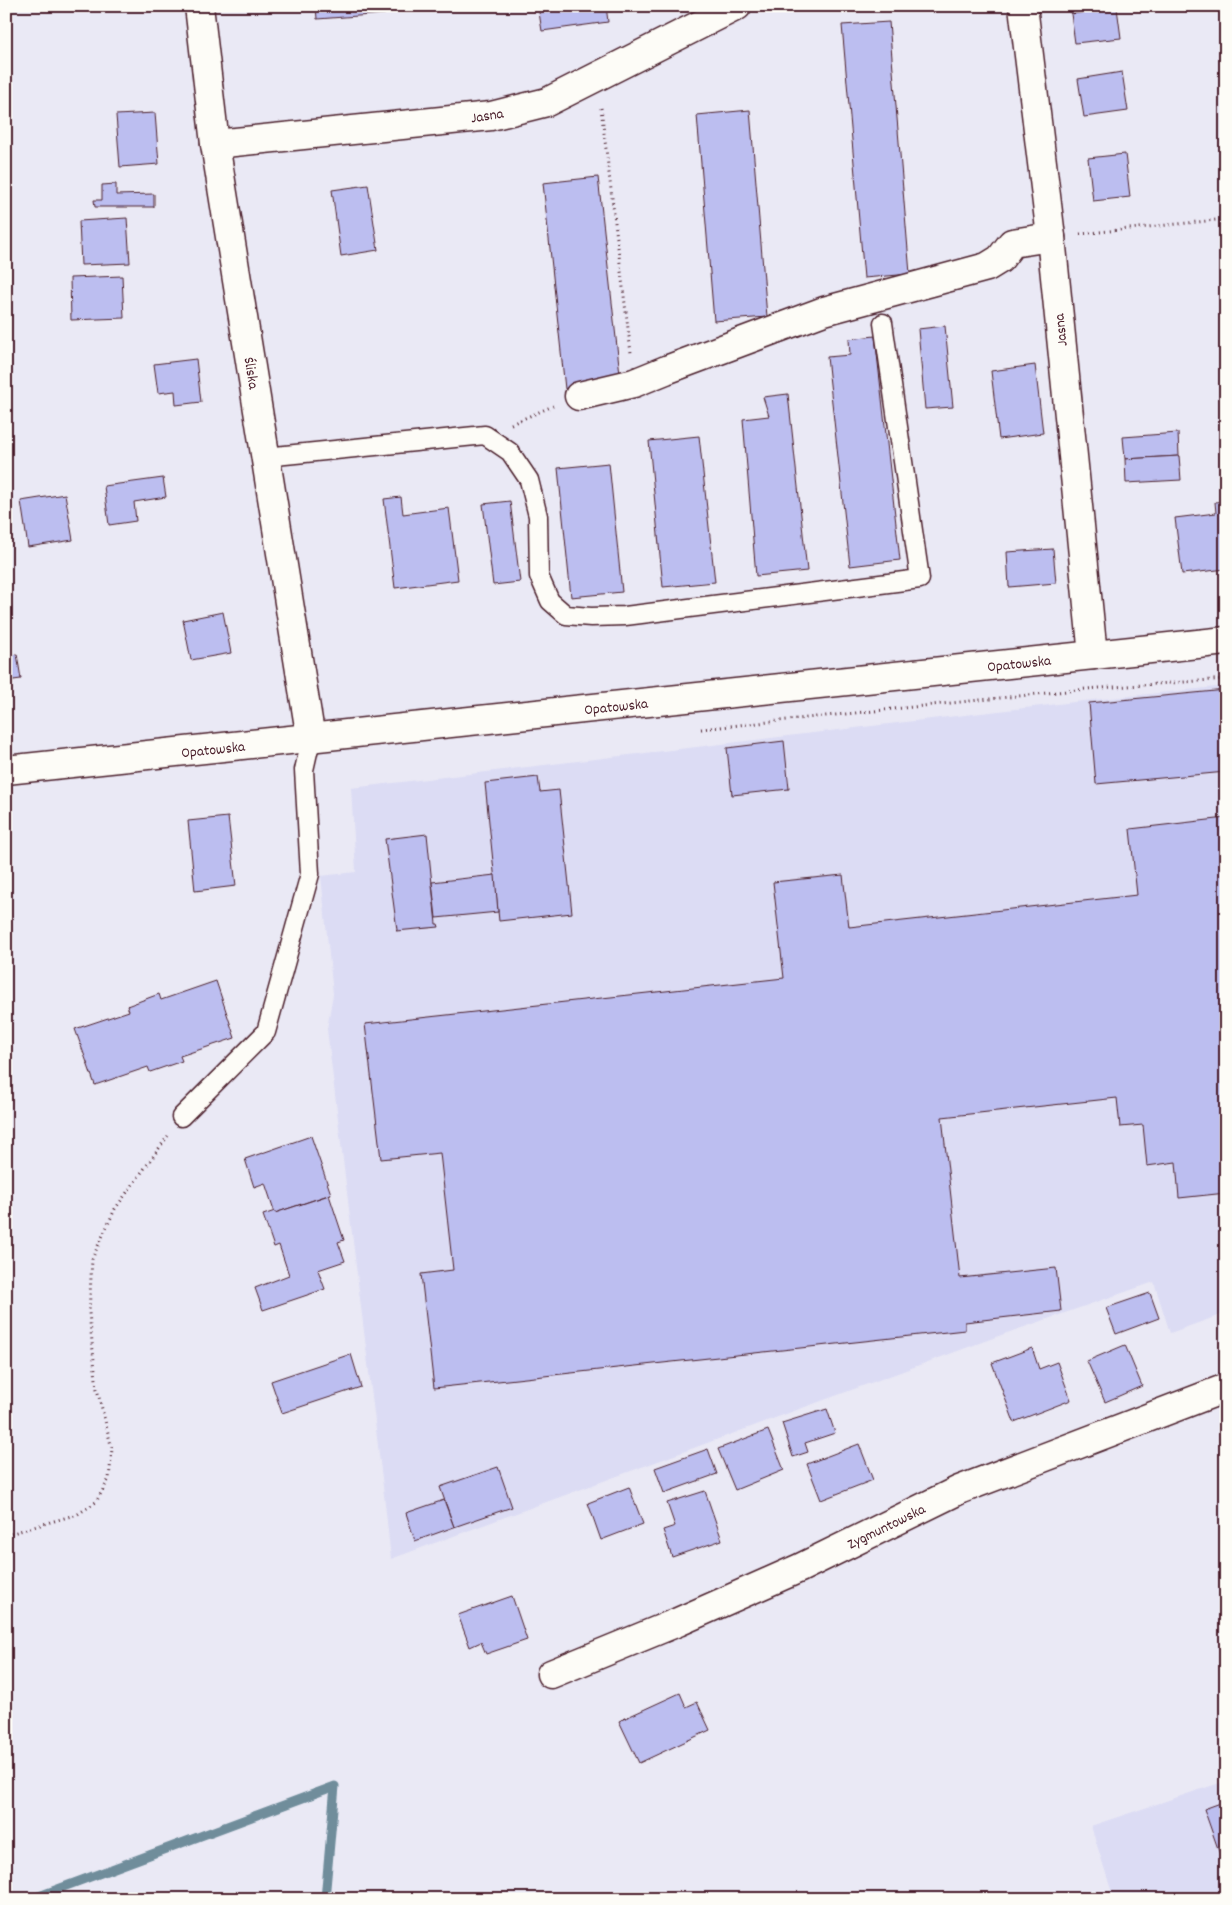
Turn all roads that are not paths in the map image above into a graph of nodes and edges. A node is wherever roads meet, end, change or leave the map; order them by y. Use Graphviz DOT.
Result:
graph roads {
  1 [pos="199,6"];
  2 [pos="737,6"];
  3 [pos="1023,6"];
  4 [pos="216,144"];
  5 [pos="1050,237"];
  6 [pos="882,323"];
  7 [pos="579,396"];
  8 [pos="265,457"];
  9 [pos="1226,641"];
  10 [pos="1093,655"];
  11 [pos="310,739"];
  12 [pos="6,770"];
  13 [pos="181,1117"];
  14 [pos="1226,1388"];
  15 [pos="551,1674"];
  1 -- 4 [label="street, Śliska"];
  2 -- 4 [label="street, Jasna"];
  3 -- 5 [label="street, Jasna"];
  4 -- 8 [label="street, Śliska"];
  5 -- 7 [label="street"];
  5 -- 10 [label="street, Jasna"];
  6 -- 8 [label="lane"];
  8 -- 11 [label="street, Śliska"];
  9 -- 10 [label="street, Opatowska"];
  10 -- 11 [label="street, Opatowska"];
  11 -- 12 [label="street, Opatowska"];
  11 -- 13 [label="lane"];
  14 -- 15 [label="street, Zygmuntowska"];
}
